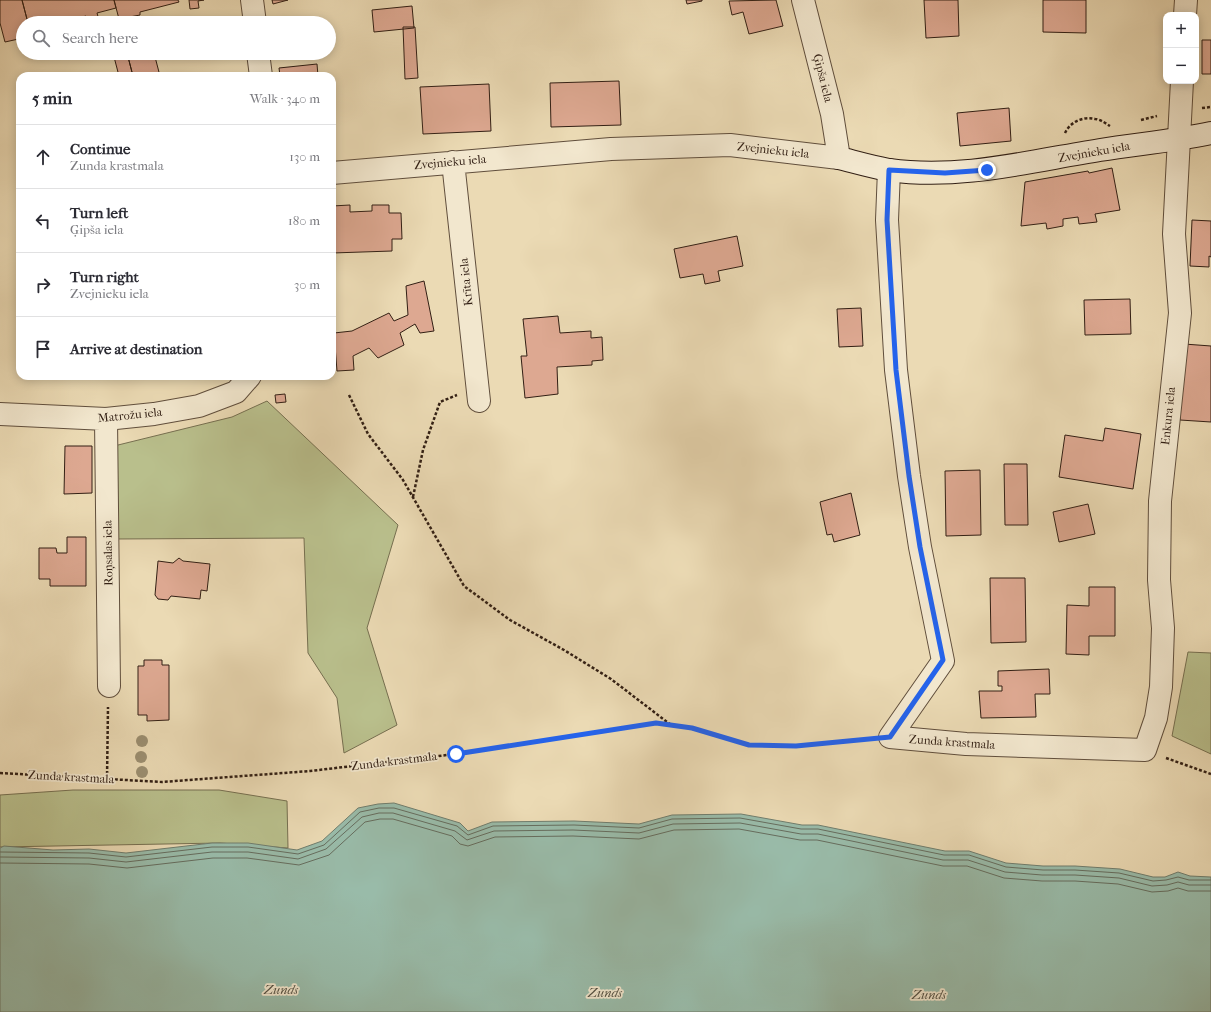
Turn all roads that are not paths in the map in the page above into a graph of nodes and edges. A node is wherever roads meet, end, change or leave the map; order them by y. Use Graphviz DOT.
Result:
graph roads {
  1 [pos="252,0"];
  2 [pos="803,0"];
  3 [pos="1186,0"];
  4 [pos="1185,12"];
  5 [pos="254,16"];
  6 [pos="259,60"];
  7 [pos="260,72"];
  8 [pos="1182,84"];
  9 [pos="1211,133"];
  10 [pos="1178,140"];
  11 [pos="839,158"];
  12 [pos="453,162"];
  13 [pos="889,170"];
  14 [pos="336,173"];
  15 [pos="246,380"];
  16 [pos="478,393"];
  17 [pos="0,414"];
  18 [pos="106,419"];
  19 [pos="109,686"];
  20 [pos="1145,750"];
  1 -- 5 [label="street"];
  2 -- 11 [label="street, Ģipša iela"];
  3 -- 4 [label="street"];
  6 -- 7 [label="street"];
  8 -- 10 [label="street, Enkura iela"];
  9 -- 10 [label="street, Zvejnieku iela"];
  10 -- 13 [label="street, Zvejnieku iela"];
  10 -- 20 [label="street, Enkura iela"];
  11 -- 12 [label="street, Zvejnieku iela"];
  11 -- 13 [label="street, Zvejnieku iela"];
  12 -- 14 [label="street, Zvejnieku iela"];
  12 -- 16 [label="street, Krīta iela"];
  13 -- 20 [label="street, Zunda krastmala"];
  15 -- 18 [label="street, Matrožu iela"];
  17 -- 18 [label="street, Matrožu iela"];
  18 -- 19 [label="street, Roņsalas iela"];
}
